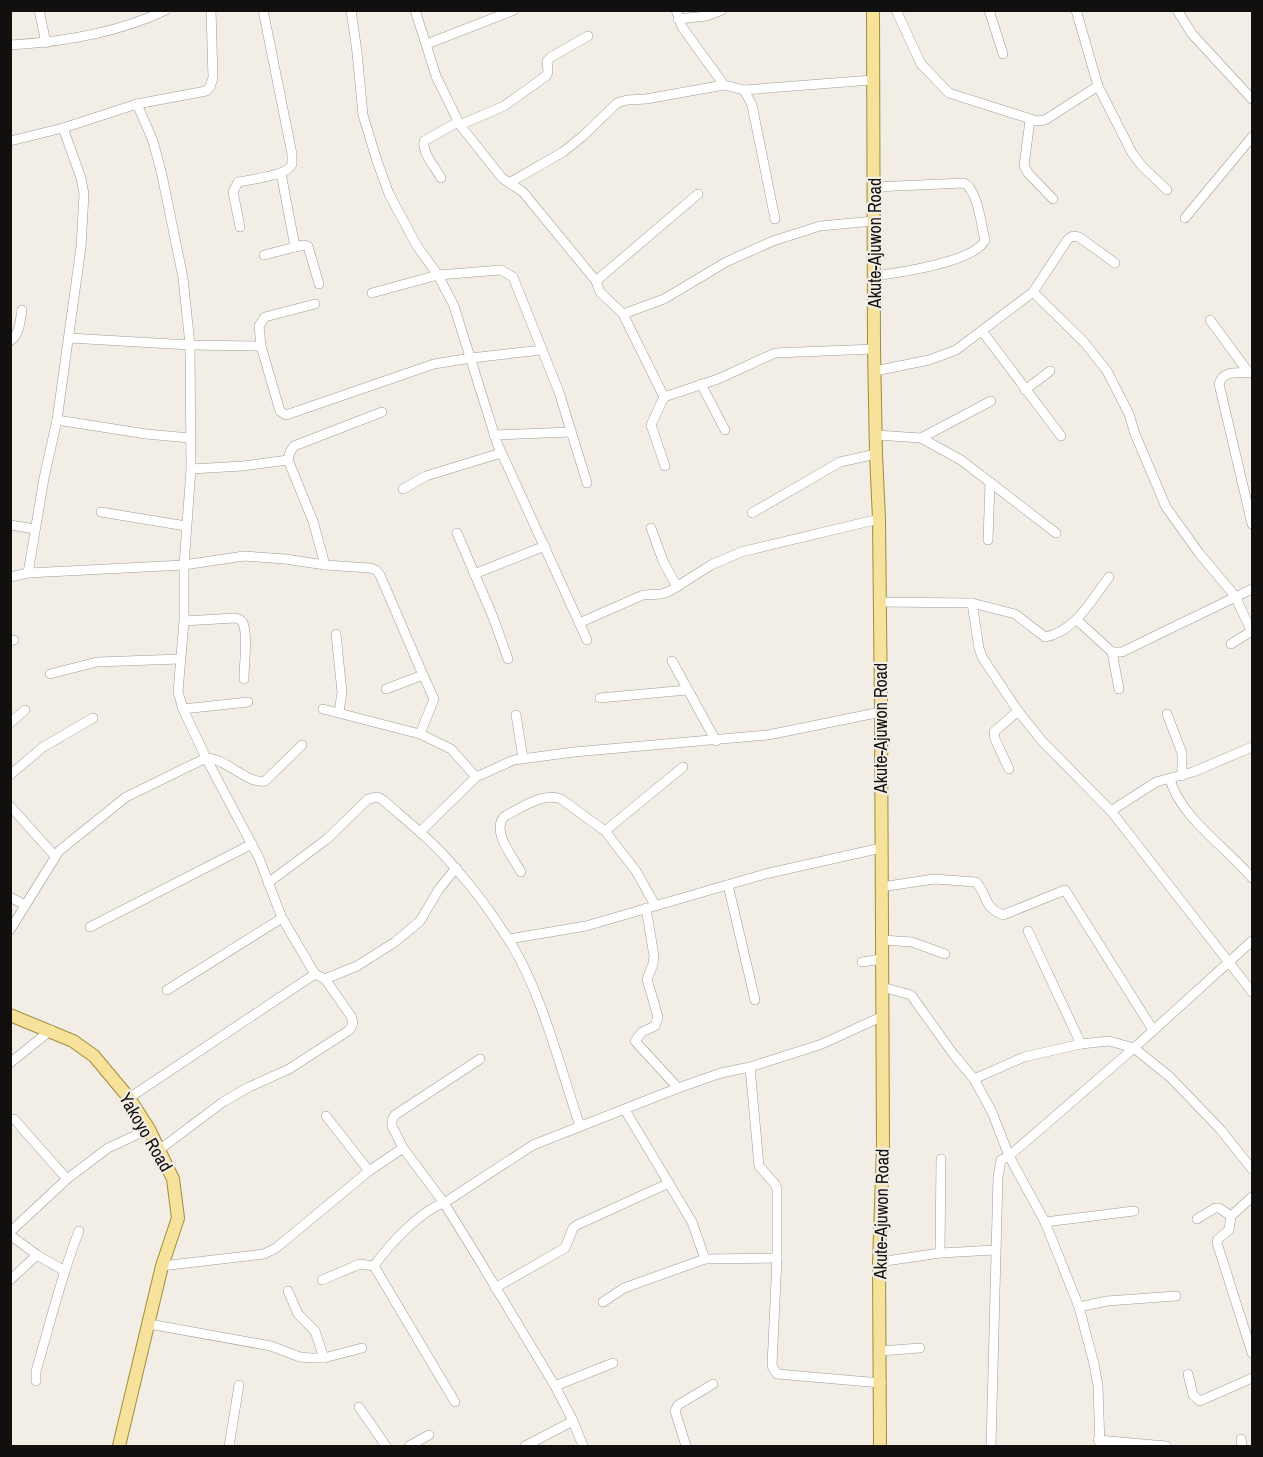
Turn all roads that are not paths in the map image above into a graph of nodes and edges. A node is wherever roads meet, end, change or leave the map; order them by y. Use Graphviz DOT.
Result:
graph roads {
  1 [pos="39,10"];
  2 [pos="166,10"];
  3 [pos="211,10"];
  4 [pos="263,10"];
  5 [pos="351,10"];
  6 [pos="415,10"];
  7 [pos="514,10"];
  8 [pos="722,10"];
  9 [pos="873,10"];
  10 [pos="896,10"];
  11 [pos="989,10"];
  12 [pos="1076,10"];
  13 [pos="1177,10"];
  14 [pos="677,15"];
  15 [pos="588,36"];
  16 [pos="46,43"];
  17 [pos="427,44"];
  18 [pos="10,45"];
  19 [pos="1003,54"];
  20 [pos="872,80"];
  21 [pos="724,85"];
  22 [pos="1098,86"];
  23 [pos="744,90"];
  24 [pos="1252,99"];
  25 [pos="137,104"];
  26 [pos="1030,120"];
  27 [pos="459,124"];
  28 [pos="63,128"];
  29 [pos="1252,136"];
  30 [pos="10,141"];
  31 [pos="281,173"];
  32 [pos="441,178"];
  33 [pos="509,183"];
  34 [pos="874,187"];
  35 [pos="1167,190"];
  36 [pos="698,194"];
  37 [pos="1053,199"];
  38 [pos="1185,218"];
  39 [pos="775,219"];
  40 [pos="874,221"];
  41 [pos="240,227"];
  42 [pos="296,247"];
  43 [pos="264,255"];
  44 [pos="1115,263"];
  45 [pos="438,275"];
  46 [pos="874,276"];
  47 [pos="596,281"];
  48 [pos="319,284"];
  49 [pos="1034,292"];
  50 [pos="372,293"];
  51 [pos="315,304"];
  52 [pos="22,310"];
  53 [pos="623,314"];
  54 [pos="1210,320"];
  55 [pos="982,331"];
  56 [pos="69,338"];
  57 [pos="10,341"];
  58 [pos="190,345"];
  59 [pos="261,346"];
  60 [pos="874,349"];
  61 [pos="542,350"];
  62 [pos="471,358"];
  63 [pos="874,371"];
  64 [pos="1050,371"];
  65 [pos="1251,372"];
  66 [pos="701,384"];
  67 [pos="1025,390"];
  68 [pos="664,397"];
  69 [pos="991,401"];
  70 [pos="382,412"];
  71 [pos="57,420"];
  72 [pos="725,430"];
  73 [pos="571,432"];
  74 [pos="494,435"];
  75 [pos="876,435"];
  76 [pos="1061,436"];
  77 [pos="190,438"];
  78 [pos="921,438"];
  79 [pos="501,453"];
  80 [pos="876,454"];
  81 [pos="288,460"];
  82 [pos="664,466"];
  83 [pos="191,469"];
  84 [pos="990,482"];
  85 [pos="587,483"];
  86 [pos="403,489"];
  87 [pos="101,512"];
  88 [pos="752,513"];
  89 [pos="879,519"];
  90 [pos="1252,524"];
  91 [pos="10,525"];
  92 [pos="186,526"];
  93 [pos="651,528"];
  94 [pos="35,529"];
  95 [pos="457,533"];
  96 [pos="1056,533"];
  97 [pos="988,540"];
  98 [pos="545,546"];
  99 [pos="184,564"];
  100 [pos="325,565"];
  101 [pos="28,573"];
  102 [pos="474,574"];
  103 [pos="10,577"];
  104 [pos="1109,577"];
  105 [pos="677,587"];
  106 [pos="1252,589"];
  107 [pos="1235,596"];
  108 [pos="879,602"];
  109 [pos="972,603"];
  110 [pos="1077,620"];
  111 [pos="184,621"];
  112 [pos="579,623"];
  113 [pos="336,634"];
  114 [pos="587,640"];
  115 [pos="1231,644"];
  116 [pos="1112,652"];
  117 [pos="180,659"];
  118 [pos="508,659"];
  119 [pos="672,661"];
  120 [pos="50,674"];
  121 [pos="423,675"];
  122 [pos="244,679"];
  123 [pos="386,689"];
  124 [pos="1119,689"];
  125 [pos="687,690"];
  126 [pos="600,698"];
  127 [pos="248,702"];
  128 [pos="183,709"];
  129 [pos="323,709"];
  130 [pos="25,710"];
  131 [pos="1018,711"];
  132 [pos="881,712"];
  133 [pos="339,713"];
  134 [pos="1167,714"];
  135 [pos="516,715"];
  136 [pos="93,718"];
  137 [pos="10,723"];
  138 [pos="420,735"];
  139 [pos="716,741"];
  140 [pos="302,745"];
  141 [pos="1252,747"];
  142 [pos="206,758"];
  143 [pos="523,758"];
  144 [pos="683,767"];
  145 [pos="1009,769"];
  146 [pos="10,775"];
  147 [pos="1182,776"];
  148 [pos="476,777"];
  149 [pos="1170,779"];
  150 [pos="10,806"];
  151 [pos="1111,812"];
  152 [pos="605,831"];
  153 [pos="420,832"];
  154 [pos="252,844"];
  155 [pos="881,848"];
  156 [pos="55,856"];
  157 [pos="456,868"];
  158 [pos="521,872"];
  159 [pos="1252,878"];
  160 [pos="267,883"];
  161 [pos="728,885"];
  162 [pos="881,887"];
  163 [pos="10,897"];
  164 [pos="25,905"];
  165 [pos="650,907"];
  166 [pos="282,918"];
  167 [pos="90,927"];
  168 [pos="10,930"];
  169 [pos="1028,931"];
  170 [pos="508,939"];
  171 [pos="882,940"];
  172 [pos="1252,941"];
  173 [pos="945,954"];
  174 [pos="882,959"];
  175 [pos="1228,961"];
  176 [pos="862,962"];
  177 [pos="315,974"];
  178 [pos="325,980"];
  179 [pos="882,987"];
  180 [pos="167,990"];
  181 [pos="1252,992"];
  182 [pos="755,1000"];
  183 [pos="10,1015"];
  184 [pos="881,1017"];
  185 [pos="51,1030"];
  186 [pos="1153,1030"];
  187 [pos="1081,1044"];
  188 [pos="1134,1047"];
  189 [pos="480,1059"];
  190 [pos="10,1063"];
  191 [pos="750,1067"];
  192 [pos="974,1079"];
  193 [pos="678,1088"];
  194 [pos="129,1098"];
  195 [pos="625,1110"];
  196 [pos="326,1116"];
  197 [pos="14,1119"];
  198 [pos="580,1126"];
  199 [pos="149,1129"];
  200 [pos="404,1148"];
  201 [pos="159,1150"];
  202 [pos="1009,1156"];
  203 [pos="941,1159"];
  204 [pos="1252,1169"];
  205 [pos="369,1171"];
  206 [pos="67,1179"];
  207 [pos="669,1183"];
  208 [pos="1252,1197"];
  209 [pos="444,1203"];
  210 [pos="1134,1211"];
  211 [pos="1231,1216"];
  212 [pos="1197,1219"];
  213 [pos="1045,1222"];
  214 [pos="79,1231"];
  215 [pos="10,1233"];
  216 [pos="995,1250"];
  217 [pos="940,1253"];
  218 [pos="37,1255"];
  219 [pos="777,1258"];
  220 [pos="705,1259"];
  221 [pos="879,1262"];
  222 [pos="162,1266"];
  223 [pos="374,1266"];
  224 [pos="63,1270"];
  225 [pos="10,1280"];
  226 [pos="322,1280"];
  227 [pos="495,1288"];
  228 [pos="288,1291"];
  229 [pos="1176,1296"];
  230 [pos="603,1302"];
  231 [pos="1079,1307"];
  232 [pos="149,1324"];
  233 [pos="362,1348"];
  234 [pos="920,1348"];
  235 [pos="880,1351"];
  236 [pos="1252,1353"];
  237 [pos="324,1358"];
  238 [pos="613,1363"];
  239 [pos="1188,1374"];
  240 [pos="1252,1378"];
  241 [pos="36,1381"];
  242 [pos="881,1383"];
  243 [pos="712,1384"];
  244 [pos="240,1385"];
  245 [pos="555,1386"];
  246 [pos="455,1402"];
  247 [pos="359,1407"];
  248 [pos="573,1421"];
  249 [pos="429,1434"];
  250 [pos="1099,1443"];
  251 [pos="119,1446"];
  252 [pos="229,1446"];
  253 [pos="387,1446"];
  254 [pos="409,1446"];
  255 [pos="525,1446"];
  256 [pos="583,1446"];
  257 [pos="686,1446"];
  258 [pos="880,1446"];
  259 [pos="991,1446"];
  260 [pos="1166,1446"];
  1 -- 16 [label="street"];
  2 -- 16 [label="street"];
  3 -- 25 [label="street"];
  4 -- 31 [label="street"];
  5 -- 45 [label="street"];
  6 -- 17 [label="street"];
  7 -- 17 [label="street"];
  8 -- 14 [label="street"];
  9 -- 20 [label="main road, Akute-Ajuwon Road"];
  10 -- 26 [label="street"];
  11 -- 19 [label="street"];
  12 -- 22 [label="street"];
  13 -- 24 [label="street"];
  14 -- 21 [label="street"];
  15 -- 27 [label="street"];
  16 -- 18 [label="street"];
  17 -- 27 [label="street"];
  20 -- 23 [label="street"];
  20 -- 34 [label="main road, Akute-Ajuwon Road"];
  21 -- 23 [label="street"];
  21 -- 33 [label="street"];
  22 -- 26 [label="street"];
  22 -- 35 [label="street"];
  23 -- 39 [label="street"];
  25 -- 28 [label="street"];
  25 -- 58 [label="street"];
  26 -- 37 [label="street"];
  27 -- 32 [label="street"];
  27 -- 33 [label="street"];
  28 -- 30 [label="street"];
  28 -- 56 [label="street"];
  29 -- 38 [label="street"];
  31 -- 41 [label="street"];
  31 -- 42 [label="street"];
  33 -- 47 [label="street"];
  34 -- 40 [label="main road, Akute-Ajuwon Road"];
  34 -- 46 [label="street"];
  36 -- 47 [label="street"];
  40 -- 46 [label="main road, Akute-Ajuwon Road"];
  40 -- 53 [label="street"];
  42 -- 43 [label="street"];
  42 -- 48 [label="street"];
  44 -- 49 [label="street"];
  45 -- 50 [label="street"];
  45 -- 61 [label="street"];
  45 -- 62 [label="street"];
  46 -- 60 [label="main road, Akute-Ajuwon Road"];
  47 -- 53 [label="street"];
  49 -- 55 [label="street"];
  49 -- 107 [label="street"];
  51 -- 59 [label="street"];
  52 -- 57 [label="street"];
  53 -- 68 [label="street"];
  54 -- 65 [label="street"];
  55 -- 63 [label="street"];
  55 -- 67 [label="street"];
  56 -- 58 [label="street"];
  56 -- 71 [label="street"];
  58 -- 59 [label="street"];
  58 -- 77 [label="street"];
  59 -- 62 [label="street"];
  60 -- 63 [label="main road, Akute-Ajuwon Road"];
  60 -- 66 [label="street"];
  61 -- 62 [label="street"];
  61 -- 73 [label="street"];
  62 -- 74 [label="street"];
  63 -- 75 [label="main road, Akute-Ajuwon Road"];
  64 -- 67 [label="street"];
  65 -- 90 [label="street"];
  66 -- 68 [label="street"];
  66 -- 72 [label="street"];
  67 -- 76 [label="street"];
  68 -- 82 [label="street"];
  69 -- 78 [label="street"];
  70 -- 81 [label="street"];
  71 -- 77 [label="street"];
  71 -- 94 [label="street"];
  73 -- 74 [label="street"];
  73 -- 85 [label="street"];
  74 -- 79 [label="street"];
  75 -- 78 [label="street"];
  75 -- 80 [label="main road, Akute-Ajuwon Road"];
  77 -- 83 [label="street"];
  78 -- 84 [label="street"];
  79 -- 86 [label="street"];
  79 -- 98 [label="street"];
  80 -- 88 [label="street"];
  80 -- 89 [label="main road, Akute-Ajuwon Road"];
  81 -- 83 [label="street"];
  81 -- 100 [label="street"];
  83 -- 92 [label="street"];
  84 -- 96 [label="street"];
  84 -- 97 [label="street"];
  87 -- 92 [label="street"];
  89 -- 105 [label="street"];
  89 -- 108 [label="main road, Akute-Ajuwon Road"];
  91 -- 94 [label="street"];
  92 -- 99 [label="street"];
  93 -- 105 [label="street"];
  94 -- 101 [label="street"];
  95 -- 102 [label="street"];
  98 -- 102 [label="street"];
  98 -- 112 [label="street"];
  99 -- 100 [label="street"];
  99 -- 101 [label="street"];
  99 -- 111 [label="street"];
  100 -- 121 [label="street"];
  101 -- 103 [label="street"];
  102 -- 118 [label="street"];
  104 -- 110 [label="street"];
  105 -- 112 [label="street"];
  106 -- 107 [label="street"];
  107 -- 115 [label="street"];
  107 -- 116 [label="street"];
  108 -- 109 [label="street"];
  108 -- 132 [label="main road, Akute-Ajuwon Road"];
  109 -- 110 [label="street"];
  109 -- 131 [label="street"];
  110 -- 116 [label="street"];
  111 -- 117 [label="street"];
  111 -- 122 [label="street"];
  112 -- 114 [label="street"];
  113 -- 133 [label="street"];
  116 -- 124 [label="street"];
  117 -- 120 [label="street"];
  117 -- 128 [label="street"];
  119 -- 125 [label="street"];
  121 -- 123 [label="street"];
  121 -- 138 [label="street"];
  125 -- 126 [label="street"];
  125 -- 139 [label="street"];
  127 -- 128 [label="street"];
  128 -- 142 [label="street"];
  129 -- 133 [label="street"];
  130 -- 137 [label="street"];
  131 -- 145 [label="street"];
  131 -- 151 [label="street"];
  132 -- 139 [label="street"];
  132 -- 155 [label="main road, Akute-Ajuwon Road"];
  133 -- 138 [label="street"];
  134 -- 147 [label="street"];
  135 -- 143 [label="street"];
  136 -- 146 [label="street"];
  138 -- 148 [label="street"];
  139 -- 143 [label="street"];
  140 -- 142 [label="street"];
  141 -- 147 [label="street"];
  142 -- 154 [label="street"];
  142 -- 156 [label="street"];
  143 -- 148 [label="street"];
  144 -- 152 [label="street"];
  147 -- 149 [label="street"];
  148 -- 153 [label="street"];
  149 -- 151 [label="street"];
  149 -- 159 [label="street"];
  150 -- 156 [label="street"];
  151 -- 175 [label="street"];
  152 -- 158 [label="street"];
  152 -- 165 [label="street"];
  153 -- 157 [label="street"];
  153 -- 160 [label="street"];
  154 -- 160 [label="street"];
  154 -- 167 [label="street"];
  155 -- 161 [label="street"];
  155 -- 162 [label="main road, Akute-Ajuwon Road"];
  156 -- 164 [label="street"];
  157 -- 170 [label="street"];
  157 -- 178 [label="street"];
  160 -- 166 [label="street"];
  161 -- 165 [label="street"];
  161 -- 182 [label="street"];
  162 -- 171 [label="main road, Akute-Ajuwon Road"];
  162 -- 186 [label="street"];
  163 -- 164 [label="street"];
  164 -- 168 [label="street"];
  165 -- 170 [label="street"];
  165 -- 193 [label="street"];
  166 -- 177 [label="street"];
  166 -- 180 [label="street"];
  169 -- 187 [label="street"];
  170 -- 198 [label="street"];
  171 -- 173 [label="street"];
  171 -- 174 [label="main road, Akute-Ajuwon Road"];
  172 -- 175 [label="street"];
  174 -- 176 [label="street"];
  174 -- 179 [label="main road, Akute-Ajuwon Road"];
  175 -- 181 [label="street"];
  175 -- 186 [label="street"];
  177 -- 178 [label="street"];
  177 -- 194 [label="street"];
  178 -- 201 [label="street"];
  179 -- 184 [label="main road, Akute-Ajuwon Road"];
  179 -- 192 [label="street"];
  183 -- 185 [label="main road, Yakoyo Road"];
  184 -- 191 [label="street"];
  184 -- 221 [label="main road, Akute-Ajuwon Road"];
  185 -- 190 [label="street"];
  185 -- 194 [label="main road, Yakoyo Road"];
  186 -- 188 [label="street"];
  187 -- 188 [label="street"];
  187 -- 192 [label="street"];
  188 -- 202 [label="street"];
  188 -- 204 [label="street"];
  189 -- 200 [label="street"];
  191 -- 193 [label="street"];
  191 -- 219 [label="street"];
  192 -- 202 [label="street"];
  193 -- 195 [label="street"];
  194 -- 199 [label="main road, Yakoyo Road"];
  195 -- 198 [label="street"];
  195 -- 207 [label="street"];
  196 -- 205 [label="street"];
  197 -- 206 [label="street"];
  198 -- 209 [label="street"];
  199 -- 201 [label="main road, Yakoyo Road"];
  199 -- 206 [label="street"];
  200 -- 205 [label="street"];
  200 -- 209 [label="street"];
  201 -- 222 [label="main road, Yakoyo Road"];
  202 -- 213 [label="street"];
  202 -- 216 [label="street"];
  203 -- 217 [label="street"];
  205 -- 222 [label="street"];
  206 -- 215 [label="street"];
  207 -- 220 [label="street"];
  207 -- 227 [label="street"];
  208 -- 211 [label="street"];
  209 -- 223 [label="street"];
  209 -- 227 [label="street"];
  210 -- 213 [label="street"];
  211 -- 212 [label="street"];
  211 -- 236 [label="street"];
  213 -- 231 [label="street"];
  214 -- 224 [label="street"];
  215 -- 218 [label="street"];
  216 -- 217 [label="street"];
  216 -- 259 [label="street"];
  217 -- 221 [label="street"];
  218 -- 224 [label="street"];
  218 -- 225 [label="street"];
  219 -- 220 [label="street"];
  219 -- 242 [label="street"];
  220 -- 230 [label="street"];
  221 -- 235 [label="main road, Akute-Ajuwon Road"];
  222 -- 232 [label="main road, Yakoyo Road"];
  223 -- 226 [label="street"];
  223 -- 246 [label="street"];
  224 -- 241 [label="street"];
  227 -- 245 [label="street"];
  228 -- 237 [label="street"];
  229 -- 231 [label="street"];
  231 -- 250 [label="street"];
  232 -- 237 [label="street"];
  232 -- 251 [label="main road, Yakoyo Road"];
  233 -- 237 [label="street"];
  234 -- 235 [label="street"];
  235 -- 242 [label="main road, Akute-Ajuwon Road"];
  238 -- 245 [label="street"];
  239 -- 240 [label="street"];
  242 -- 258 [label="main road, Akute-Ajuwon Road"];
  243 -- 257 [label="street"];
  244 -- 252 [label="street"];
  245 -- 248 [label="street"];
  247 -- 253 [label="street"];
  248 -- 255 [label="street"];
  248 -- 256 [label="street"];
  249 -- 254 [label="street"];
  250 -- 260 [label="street"];
}
